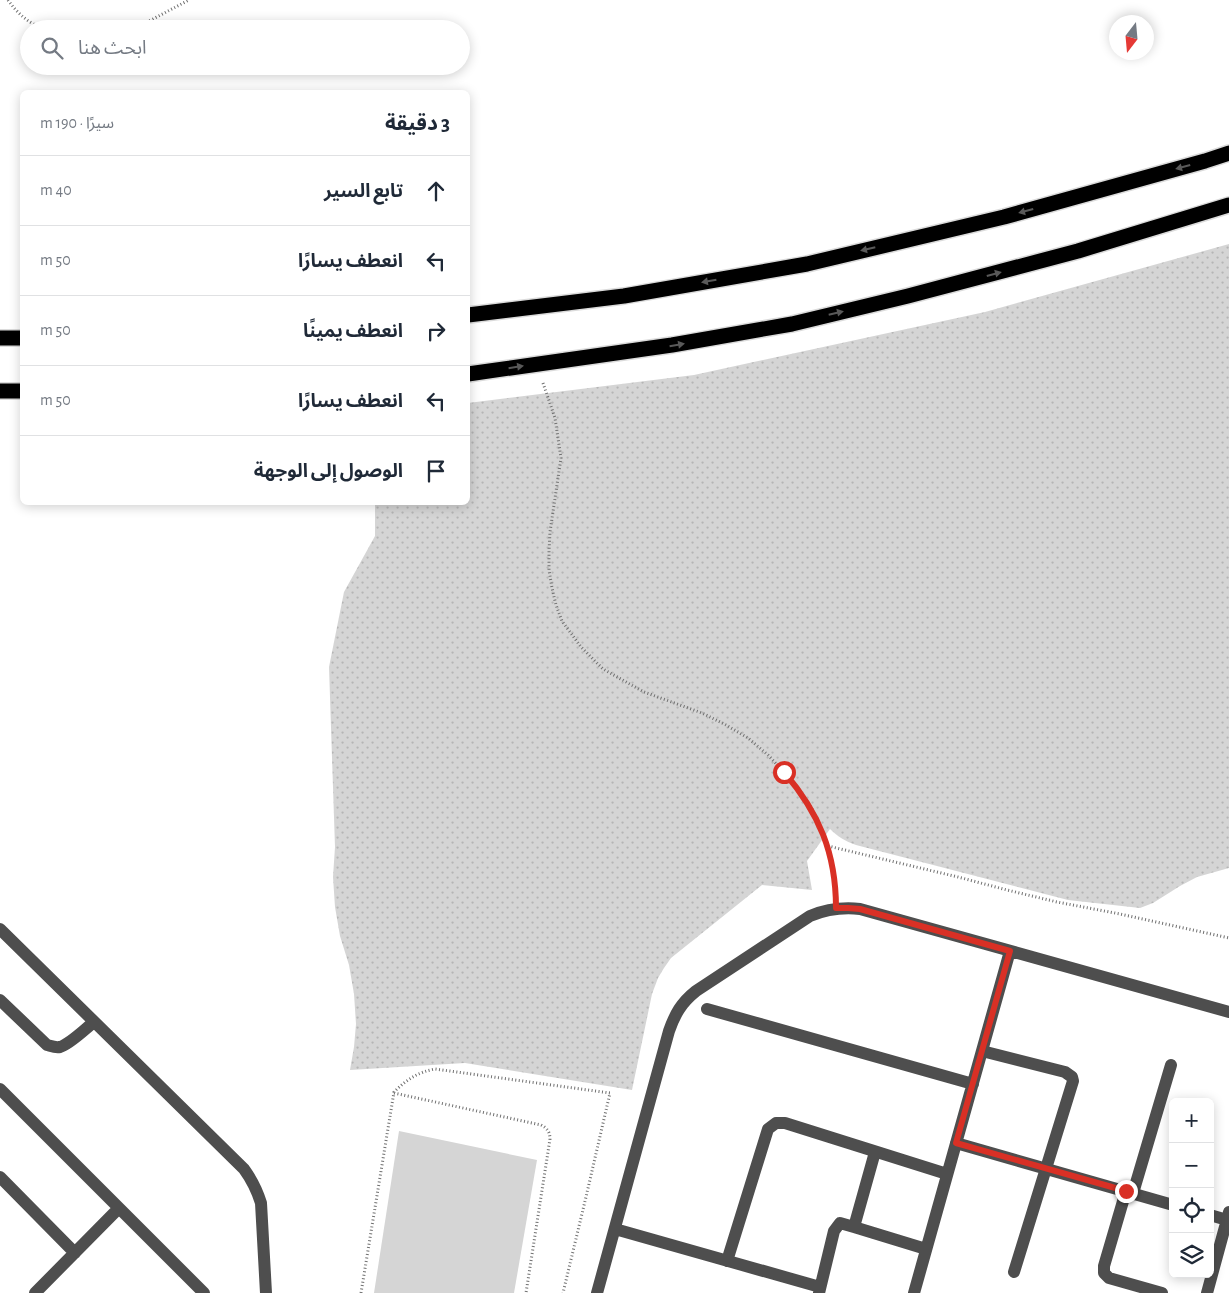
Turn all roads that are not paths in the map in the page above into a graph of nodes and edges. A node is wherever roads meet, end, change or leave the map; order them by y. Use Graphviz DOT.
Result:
graph roads {
  1 [pos="1229,152"];
  2 [pos="1229,205"];
  3 [pos="470,316"];
  4 [pos="0,338"];
  5 [pos="20,338"];
  6 [pos="470,374"];
  7 [pos="0,391"];
  8 [pos="20,391"];
  9 [pos="0,929"];
  10 [pos="1010,951"];
  11 [pos="0,1000"];
  12 [pos="707,1009"];
  13 [pos="1229,1012"];
  14 [pos="94,1022"];
  15 [pos="982,1051"];
  16 [pos="1171,1065"];
  17 [pos="972,1084"];
  18 [pos="0,1089"];
  19 [pos="956,1143"];
  20 [pos="875,1152"];
  21 [pos="1046,1169"];
  22 [pos="947,1174"];
  23 [pos="0,1177"];
  24 [pos="1129,1192"];
  25 [pos="1169,1203"];
  26 [pos="119,1208"];
  27 [pos="1214,1215"];
  28 [pos="1228,1216"];
  29 [pos="854,1226"];
  30 [pos="615,1229"];
  31 [pos="926,1249"];
  32 [pos="75,1253"];
  33 [pos="727,1261"];
  34 [pos="1014,1272"];
  35 [pos="820,1290"];
  36 [pos="35,1293"];
  37 [pos="204,1293"];
  38 [pos="266,1293"];
  39 [pos="597,1293"];
  40 [pos="914,1293"];
  41 [pos="1162,1293"];
  42 [pos="1207,1293"];
  1 -- 3 [label="highway, one-way"];
  6 -- 2 [label="highway, one-way"];
  4 -- 5 [label="highway"];
  7 -- 8 [label="highway"];
  9 -- 14 [label="street"];
  10 -- 13 [label="street"];
  10 -- 15 [label="street"];
  10 -- 30 [label="street"];
  11 -- 14 [label="street"];
  12 -- 17 [label="street"];
  14 -- 38 [label="street"];
  15 -- 17 [label="street"];
  15 -- 21 [label="street"];
  16 -- 24 [label="street"];
  17 -- 19 [label="street"];
  18 -- 26 [label="street"];
  19 -- 21 [label="street"];
  19 -- 22 [label="street"];
  20 -- 22 [label="street"];
  20 -- 29 [label="street"];
  20 -- 33 [label="street"];
  21 -- 24 [label="street"];
  21 -- 34 [label="street"];
  22 -- 31 [label="street"];
  23 -- 32 [label="street"];
  24 -- 25 [label="street"];
  24 -- 41 [label="street"];
  26 -- 32 [label="street"];
  26 -- 37 [label="street"];
  27 -- 28 [label="street"];
  28 -- 42 [label="street"];
  29 -- 31 [label="street"];
  29 -- 35 [label="street"];
  30 -- 33 [label="street"];
  30 -- 39 [label="street"];
  31 -- 40 [label="street"];
  32 -- 36 [label="street"];
  33 -- 35 [label="street"];
}
